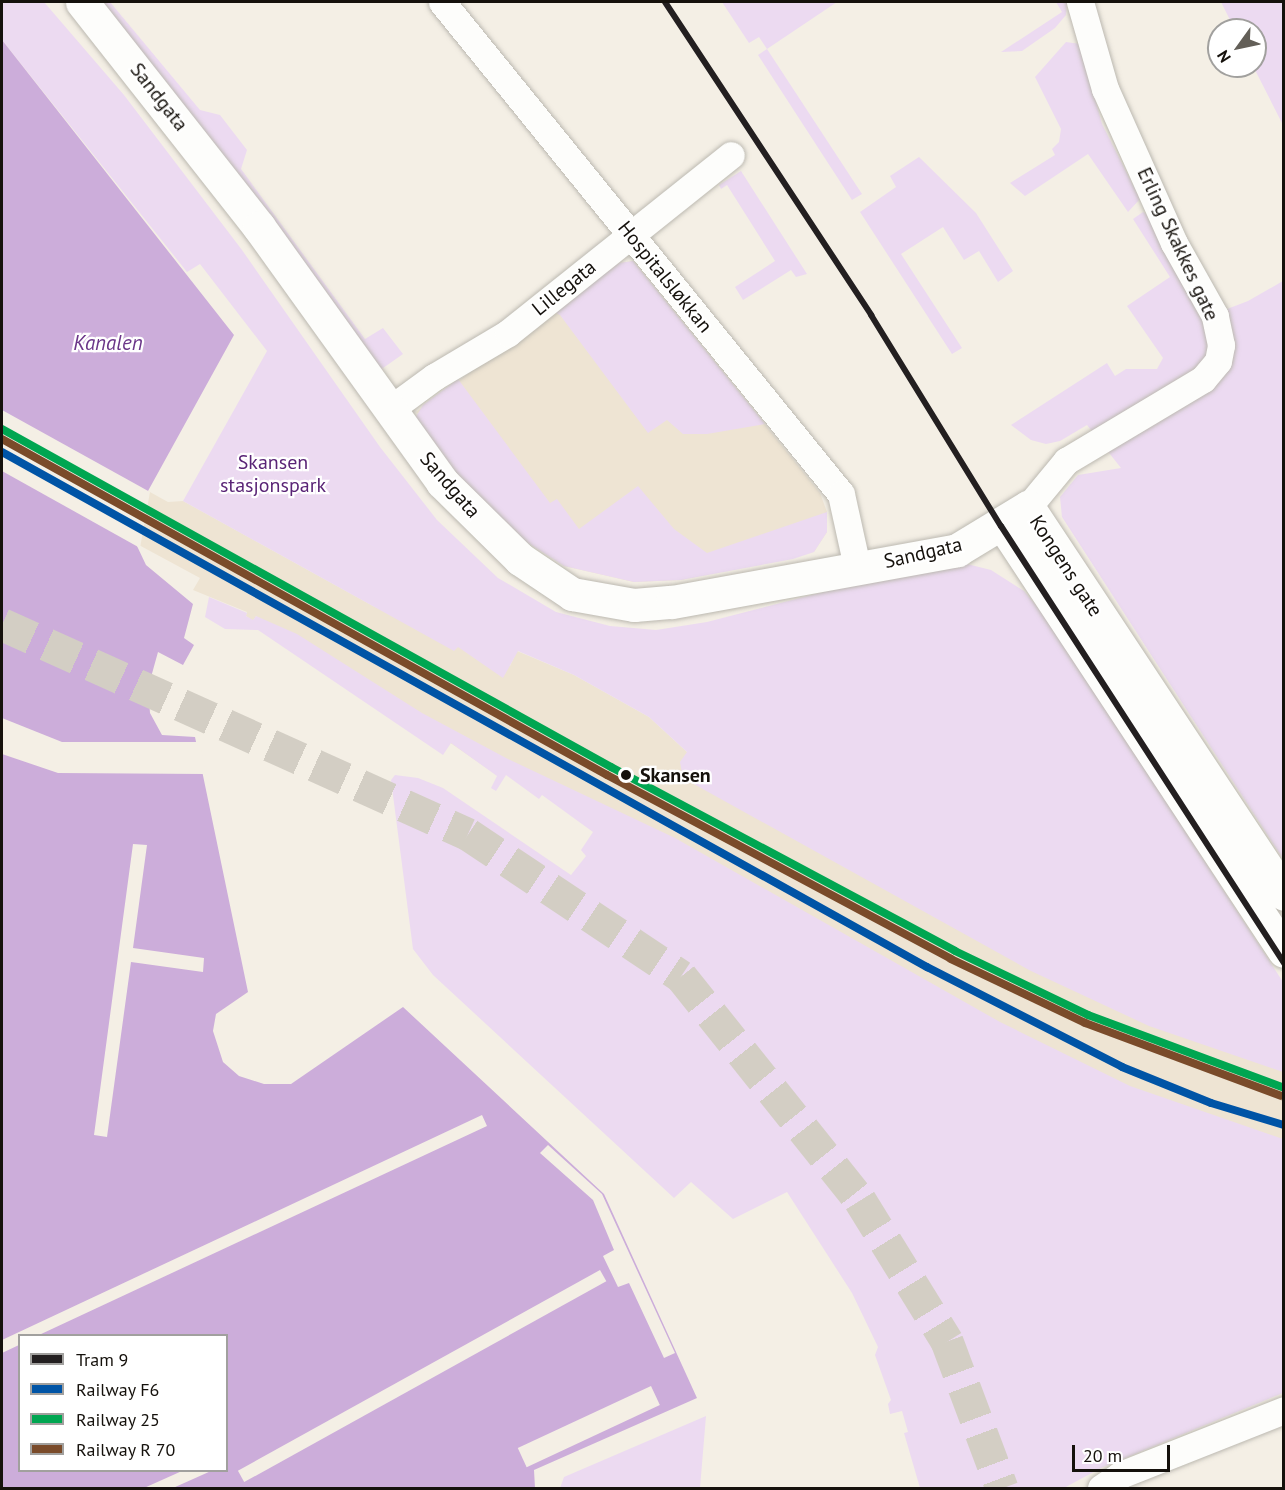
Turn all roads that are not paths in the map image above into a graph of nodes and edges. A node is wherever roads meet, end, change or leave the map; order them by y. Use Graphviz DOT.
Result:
graph roads {
  1 [pos="82,2"];
  2 [pos="442,2"];
  3 [pos="1080,2"];
  4 [pos="731,155"];
  5 [pos="629,234"];
  6 [pos="389,410"];
  7 [pos="1015,516"];
  8 [pos="857,567"];
  9 [pos="1284,894"];
  10 [pos="1284,951"];
  11 [pos="1284,1410"];
  12 [pos="1101,1488"];
  1 -- 6 [label="main road, Sandgata"];
  2 -- 5 [label="street, Hospitalsløkkan"];
  3 -- 7 [label="street, Erling Skakkes gate"];
  4 -- 5 [label="street, Lillegata"];
  5 -- 6 [label="street, Lillegata"];
  5 -- 8 [label="street, Hospitalsløkkan"];
  6 -- 8 [label="main road, Sandgata"];
  7 -- 8 [label="main road, Sandgata"];
  7 -- 9 [label="main road, Kongens gate"];
  7 -- 10 [label="main road, Kongens gate"];
  11 -- 12 [label="street"];
}
